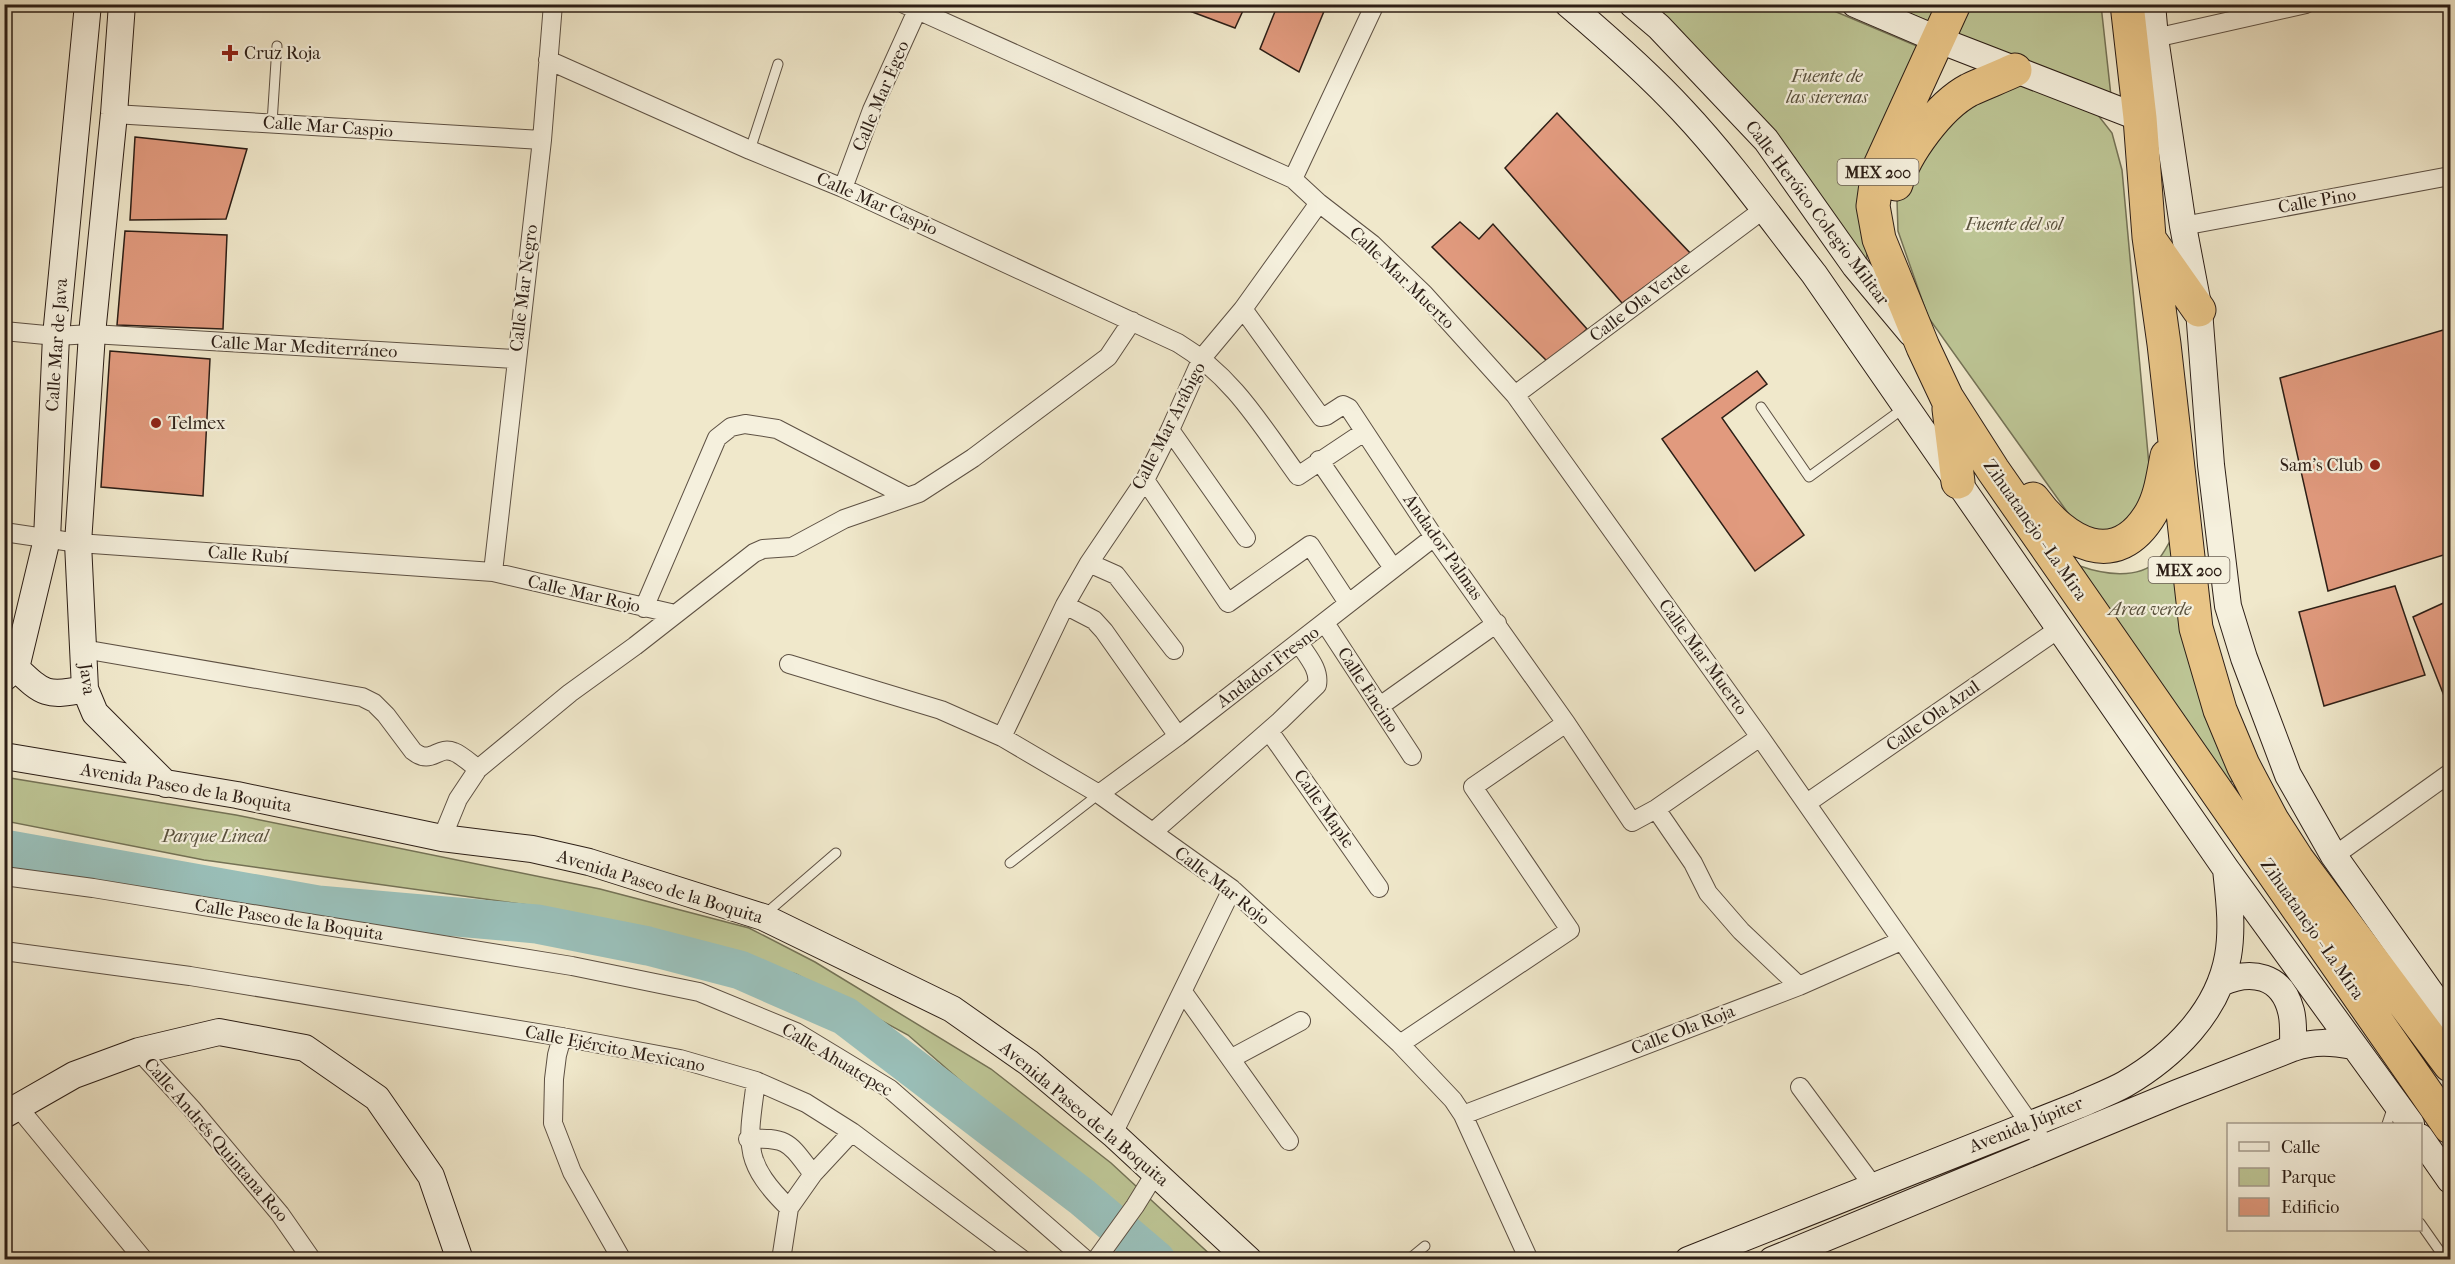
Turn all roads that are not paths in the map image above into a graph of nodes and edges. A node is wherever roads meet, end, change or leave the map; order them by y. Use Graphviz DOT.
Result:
graph roads {
  1 [pos="88,4"];
  2 [pos="122,4"];
  3 [pos="553,4"];
  4 [pos="1375,4"];
  5 [pos="1568,4"];
  6 [pos="1632,4"];
  7 [pos="1855,4"];
  8 [pos="1954,4"];
  9 [pos="2127,4"];
  10 [pos="2152,4"];
  11 [pos="2306,4"];
  12 [pos="914,7"];
  13 [pos="2155,38"];
  14 [pos="1939,40"];
  15 [pos="277,46"];
  16 [pos="83,57"];
  17 [pos="548,60"];
  18 [pos="117,62"];
  19 [pos="778,64"];
  20 [pos="2135,64"];
  21 [pos="2016,70"];
  22 [pos="114,114"];
  23 [pos="2140,118"];
  24 [pos="272,123"];
  25 [pos="542,140"];
  26 [pos="750,150"];
  27 [pos="2451,176"];
  28 [pos="1293,179"];
  29 [pos="843,188"];
  30 [pos="1319,203"];
  31 [pos="1764,209"];
  32 [pos="2183,226"];
  33 [pos="2149,237"];
  34 [pos="1879,238"];
  35 [pos="1244,309"];
  36 [pos="2199,310"];
  37 [pos="1138,324"];
  38 [pos="4,331"];
  39 [pos="92,334"];
  40 [pos="56,336"];
  41 [pos="1923,347"];
  42 [pos="1202,358"];
  43 [pos="516,359"];
  44 [pos="1515,395"];
  45 [pos="1947,398"];
  46 [pos="1761,407"];
  47 [pos="1906,407"];
  48 [pos="1170,430"];
  49 [pos="2172,431"];
  50 [pos="1364,432"];
  51 [pos="1319,460"];
  52 [pos="1145,480"];
  53 [pos="1958,482"];
  54 [pos="908,497"];
  55 [pos="4,532"];
  56 [pos="1434,537"];
  57 [pos="1246,538"];
  58 [pos="47,539"];
  59 [pos="78,543"];
  60 [pos="1089,563"];
  61 [pos="1393,568"];
  62 [pos="493,572"];
  63 [pos="1348,603"];
  64 [pos="1065,605"];
  65 [pos="644,608"];
  66 [pos="675,614"];
  67 [pos="1325,623"];
  68 [pos="1497,623"];
  69 [pos="2060,628"];
  70 [pos="1299,643"];
  71 [pos="83,649"];
  72 [pos="1174,650"];
  73 [pos="789,664"];
  74 [pos="10,673"];
  75 [pos="85,689"];
  76 [pos="1380,706"];
  77 [pos="1566,723"];
  78 [pos="1269,730"];
  79 [pos="1178,736"];
  80 [pos="1002,737"];
  81 [pos="1760,737"];
  82 [pos="4,756"];
  83 [pos="1412,756"];
  84 [pos="478,769"];
  85 [pos="2451,773"];
  86 [pos="166,784"];
  87 [pos="1099,794"];
  88 [pos="1807,803"];
  89 [pos="1656,809"];
  90 [pos="1153,832"];
  91 [pos="442,838"];
  92 [pos="836,853"];
  93 [pos="2334,856"];
  94 [pos="1010,863"];
  95 [pos="2226,869"];
  96 [pos="4,876"];
  97 [pos="1378,888"];
  98 [pos="1232,889"];
  99 [pos="763,917"];
  100 [pos="1901,940"];
  101 [pos="4,951"];
  102 [pos="573,966"];
  103 [pos="2221,983"];
  104 [pos="1799,986"];
  105 [pos="1183,992"];
  106 [pos="2451,1020"];
  107 [pos="1301,1021"];
  108 [pos="562,1037"];
  109 [pos="1400,1044"];
  110 [pos="2353,1046"];
  111 [pos="2293,1048"];
  112 [pos="140,1051"];
  113 [pos="1232,1058"];
  114 [pos="2451,1065"];
  115 [pos="756,1081"];
  116 [pos="1800,1087"];
  117 [pos="11,1111"];
  118 [pos="2391,1113"];
  119 [pos="1463,1115"];
  120 [pos="2031,1123"];
  121 [pos="2408,1123"];
  122 [pos="2451,1127"];
  123 [pos="852,1132"];
  124 [pos="1113,1134"];
  125 [pos="2422,1138"];
  126 [pos="748,1139"];
  127 [pos="1289,1141"];
  128 [pos="2046,1147"];
  129 [pos="1155,1172"];
  130 [pos="813,1174"];
  131 [pos="2451,1180"];
  132 [pos="1874,1187"];
  133 [pos="789,1208"];
  134 [pos="2422,1224"];
  135 [pos="1425,1246"];
  136 [pos="144,1260"];
  137 [pos="312,1260"];
  138 [pos="460,1260"];
  139 [pos="622,1260"];
  140 [pos="781,1260"];
  141 [pos="1023,1260"];
  142 [pos="1086,1260"];
  143 [pos="1096,1260"];
  144 [pos="1249,1260"];
  145 [pos="1408,1260"];
  146 [pos="1529,1260"];
  147 [pos="1688,1260"];
  148 [pos="1772,1260"];
  149 [pos="2446,1260"];
  1 -- 16 [label="main road, Calle Mar de Java"];
  2 -- 18 [label="main road, Calle Mar de Java"];
  3 -- 17 [label="street, Calle Mar Negro"];
  4 -- 28 [label="street"];
  5 -- 31 [label="main road"];
  6 -- 41 [label="main road, Calle Heróico Colegio Militar"];
  7 -- 14 [label="main road"];
  8 -- 14 [label="highway, Zihuatanejo - La Mira / MEX 200"];
  9 -- 20 [label="highway, Zihuatanejo - La Mira / MEX 200"];
  10 -- 13 [label="main road"];
  10 -- 20 [label="highway"];
  11 -- 13 [label="street"];
  12 -- 28 [label="street"];
  12 -- 29 [label="street, Calle Mar Egeo"];
  13 -- 32 [label="main road"];
  14 -- 21 [label="main road"];
  14 -- 34 [label="highway, Zihuatanejo - La Mira / MEX 200"];
  15 -- 24 [label="lane"];
  16 -- 18 [label="main road"];
  16 -- 40 [label="main road, Calle Mar de Java"];
  17 -- 25 [label="street, Calle Mar Negro"];
  17 -- 26 [label="street, Calle Mar Caspio"];
  18 -- 22 [label="main road, Calle Mar de Java"];
  19 -- 26 [label="lane"];
  20 -- 23 [label="highway, Zihuatanejo - La Mira / MEX 200"];
  21 -- 23 [label="main road"];
  21 -- 34 [label="highway"];
  22 -- 24 [label="street, Calle Mar Caspio"];
  22 -- 39 [label="main road, Calle Mar de Java"];
  23 -- 33 [label="highway, Zihuatanejo - La Mira / MEX 200"];
  24 -- 25 [label="street, Calle Mar Caspio"];
  25 -- 43 [label="street, Calle Mar Negro"];
  26 -- 29 [label="street, Calle Mar Caspio"];
  27 -- 32 [label="street, Calle Pino"];
  28 -- 30 [label="street"];
  29 -- 37 [label="street, Calle Mar Caspio"];
  30 -- 35 [label="street, Calle Mar Arábigo"];
  30 -- 44 [label="street, Calle Mar Muerto"];
  31 -- 44 [label="street, Calle Ola Verde"];
  31 -- 47 [label="main road"];
  32 -- 36 [label="main road"];
  33 -- 36 [label="highway"];
  33 -- 49 [label="highway, Zihuatanejo - La Mira / MEX 200"];
  34 -- 41 [label="highway, Zihuatanejo - La Mira / MEX 200"];
  35 -- 42 [label="street, Calle Mar Arábigo"];
  35 -- 50 [label="street, Andador Palmas"];
  36 -- 93 [label="main road"];
  37 -- 42 [label="street, Calle Mar Caspio"];
  37 -- 54 [label="street"];
  38 -- 40 [label="street, Calle Mar Mediterráneo"];
  39 -- 40 [label="street, Calle Mar Mediterráneo"];
  39 -- 43 [label="street, Calle Mar Mediterráneo"];
  39 -- 59 [label="main road, Calle Mar de Java"];
  40 -- 58 [label="main road, Calle Mar de Java"];
  41 -- 45 [label="highway, Zihuatanejo - La Mira / MEX 200"];
  41 -- 49 [label="highway"];
  42 -- 48 [label="street, Calle Mar Arábigo"];
  42 -- 51 [label="street"];
  43 -- 62 [label="street, Calle Mar Negro"];
  44 -- 81 [label="street, Calle Mar Muerto"];
  45 -- 53 [label="highway"];
  45 -- 122 [label="highway, Zihuatanejo - La Mira / MEX 200"];
  46 -- 47 [label="lane"];
  47 -- 53 [label="main road"];
  48 -- 52 [label="street, Calle Mar Arábigo"];
  48 -- 57 [label="street"];
  49 -- 114 [label="highway, Zihuatanejo - La Mira / MEX 200"];
  50 -- 51 [label="street"];
  50 -- 56 [label="street, Andador Palmas"];
  51 -- 61 [label="street"];
  52 -- 60 [label="street, Calle Mar Arábigo"];
  52 -- 63 [label="street"];
  53 -- 69 [label="main road"];
  54 -- 65 [label="street"];
  54 -- 66 [label="street"];
  55 -- 58 [label="street, Calle Rubí"];
  56 -- 61 [label="street, Andador Fresno"];
  56 -- 68 [label="street, Andador Palmas"];
  58 -- 59 [label="street, Calle Rubí"];
  58 -- 74 [label="main road, Calle Mar de Java"];
  59 -- 62 [label="street, Calle Rubí"];
  59 -- 71 [label="main road, Java"];
  60 -- 64 [label="street, Calle Mar Arábigo"];
  60 -- 72 [label="street"];
  61 -- 63 [label="street, Andador Fresno"];
  62 -- 65 [label="street, Calle Mar Rojo"];
  63 -- 67 [label="street, Andador Fresno"];
  64 -- 79 [label="street"];
  64 -- 80 [label="street, Calle Mar Arábigo"];
  65 -- 66 [label="street, Calle Mar Rojo"];
  66 -- 84 [label="street"];
  67 -- 70 [label="street, Andador Fresno"];
  67 -- 76 [label="street, Calle Encino"];
  68 -- 76 [label="street"];
  68 -- 77 [label="street, Andador Palmas"];
  69 -- 88 [label="street, Calle Ola Azul"];
  69 -- 95 [label="main road"];
  70 -- 78 [label="street"];
  70 -- 79 [label="street, Andador Fresno"];
  71 -- 75 [label="main road, Java"];
  71 -- 84 [label="street"];
  73 -- 80 [label="street, Calle Mar Rojo"];
  74 -- 75 [label="main road"];
  75 -- 86 [label="main road, Java"];
  76 -- 83 [label="street, Calle Encino"];
  77 -- 89 [label="street, Andador Palmas"];
  77 -- 109 [label="street"];
  78 -- 90 [label="street"];
  78 -- 97 [label="street, Calle Maple"];
  79 -- 87 [label="street, Andador Fresno"];
  80 -- 87 [label="street, Calle Mar Rojo"];
  81 -- 88 [label="street, Calle Mar Muerto"];
  81 -- 89 [label="street"];
  82 -- 86 [label="main road, Avenida Paseo de la Boquita"];
  84 -- 91 [label="street"];
  85 -- 93 [label="street"];
  86 -- 91 [label="main road, Avenida Paseo de la Boquita"];
  87 -- 90 [label="street, Calle Mar Rojo"];
  87 -- 94 [label="lane"];
  88 -- 100 [label="street, Calle Mar Muerto"];
  89 -- 104 [label="street"];
  90 -- 98 [label="street, Calle Mar Rojo"];
  91 -- 99 [label="main road, Avenida Paseo de la Boquita"];
  92 -- 99 [label="lane"];
  93 -- 106 [label="main road"];
  95 -- 103 [label="main road, Avenida Júpiter"];
  95 -- 110 [label="main road"];
  96 -- 102 [label="street, Calle Paseo de la Boquita"];
  98 -- 105 [label="street"];
  98 -- 109 [label="street, Calle Mar Rojo"];
  99 -- 124 [label="main road, Avenida Paseo de la Boquita"];
  100 -- 104 [label="street, Calle Ola Roja"];
  100 -- 120 [label="street, Calle Mar Muerto"];
  101 -- 108 [label="street, Calle Ejército Mexicano"];
  102 -- 142 [label="street, Calle Ahuatepec"];
  103 -- 111 [label="main road"];
  103 -- 120 [label="main road, Avenida Júpiter"];
  104 -- 119 [label="street, Calle Ola Roja"];
  105 -- 113 [label="street"];
  105 -- 124 [label="street"];
  107 -- 113 [label="street"];
  108 -- 115 [label="street, Calle Ejército Mexicano"];
  108 -- 139 [label="street"];
  109 -- 119 [label="street, Calle Mar Rojo"];
  110 -- 111 [label="main road, Avenida Júpiter"];
  110 -- 118 [label="main road"];
  111 -- 128 [label="main road, Avenida Júpiter"];
  112 -- 117 [label="main road"];
  112 -- 137 [label="street, Calle Andrés Quintana Roo"];
  112 -- 138 [label="main road"];
  113 -- 127 [label="street"];
  115 -- 123 [label="street, Calle Ejército Mexicano"];
  115 -- 126 [label="street"];
  116 -- 132 [label="street"];
  117 -- 136 [label="street"];
  118 -- 121 [label="main road"];
  119 -- 146 [label="street, Calle Mar Rojo"];
  120 -- 128 [label="street, Calle Mar Muerto"];
  120 -- 132 [label="main road, Avenida Júpiter"];
  123 -- 130 [label="street"];
  123 -- 141 [label="street, Calle Ejército Mexicano"];
  124 -- 129 [label="main road, Avenida Paseo de la Boquita"];
  125 -- 131 [label="main road"];
  126 -- 130 [label="street"];
  126 -- 133 [label="street"];
  128 -- 148 [label="main road, Avenida Júpiter"];
  129 -- 143 [label="street"];
  129 -- 144 [label="main road, Avenida Paseo de la Boquita"];
  130 -- 133 [label="street"];
  132 -- 147 [label="main road, Avenida Júpiter"];
  133 -- 140 [label="street"];
  134 -- 149 [label="lane"];
  135 -- 145 [label="lane"];
}
